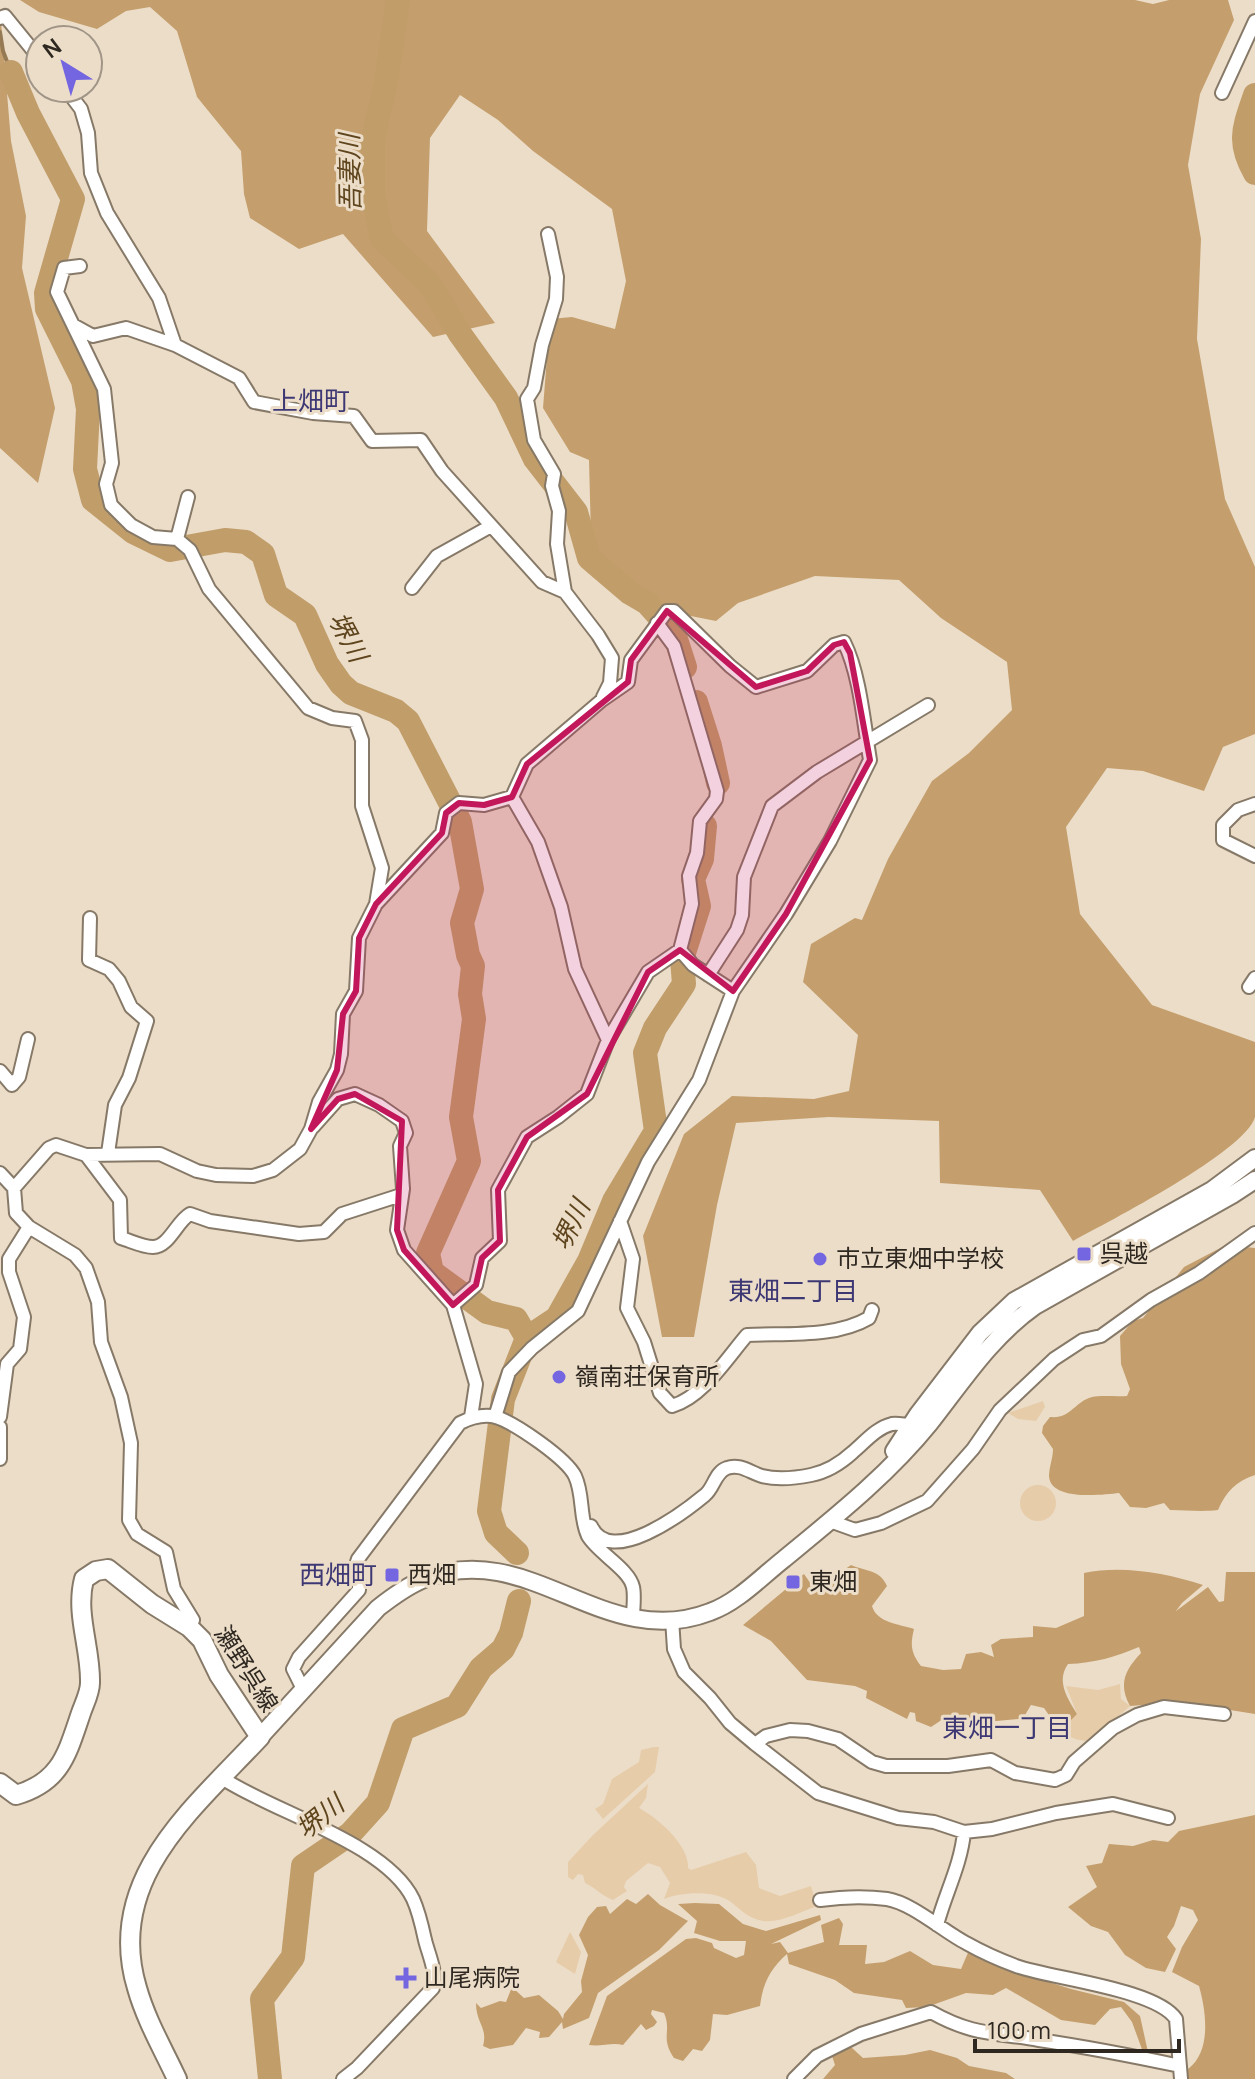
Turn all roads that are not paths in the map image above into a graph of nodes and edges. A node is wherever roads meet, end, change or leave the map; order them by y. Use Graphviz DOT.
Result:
graph roads {
  1 [pos="0,18"];
  2 [pos="1255,21"];
  3 [pos="24,39"];
  4 [pos="1222,93"];
  5 [pos="77,104"];
  6 [pos="548,234"];
  7 [pos="80,266"];
  8 [pos="73,325"];
  9 [pos="175,345"];
  10 [pos="188,497"];
  11 [pos="491,526"];
  12 [pos="177,539"];
  13 [pos="412,588"];
  14 [pos="565,592"];
  15 [pos="657,623"];
  16 [pos="602,700"];
  17 [pos="928,705"];
  18 [pos="866,740"];
  19 [pos="512,797"];
  20 [pos="1255,804"];
  21 [pos="1255,856"];
  22 [pos="376,904"];
  23 [pos="90,918"];
  24 [pos="680,950"];
  25 [pos="708,975"];
  26 [pos="733,991"];
  27 [pos="28,1039"];
  28 [pos="608,1040"];
  29 [pos="0,1071"];
  30 [pos="311,1129"];
  31 [pos="108,1153"];
  32 [pos="86,1155"];
  33 [pos="1255,1158"];
  34 [pos="0,1173"];
  35 [pos="1255,1180"];
  36 [pos="14,1188"];
  37 [pos="401,1195"];
  38 [pos="620,1221"];
  39 [pos="29,1227"];
  40 [pos="1255,1233"];
  41 [pos="453,1305"];
  42 [pos="872,1310"];
  43 [pos="0,1417"];
  44 [pos="471,1417"];
  45 [pos="495,1417"];
  46 [pos="911,1425"];
  47 [pos="0,1427"];
  48 [pos="0,1459"];
  49 [pos="871,1486"];
  50 [pos="583,1506"];
  51 [pos="830,1521"];
  52 [pos="633,1618"];
  53 [pos="672,1619"];
  54 [pos="189,1627"];
  55 [pos="303,1689"];
  56 [pos="1224,1714"];
  57 [pos="260,1737"];
  58 [pos="755,1744"];
  59 [pos="222,1778"];
  60 [pos="0,1783"];
  61 [pos="1168,1818"];
  62 [pos="964,1832"];
  63 [pos="820,1900"];
  64 [pos="937,1925"];
  65 [pos="1180,2073"];
  66 [pos="177,2079"];
  67 [pos="343,2079"];
  68 [pos="794,2079"];
  1 -- 3 [label="street"];
  2 -- 4 [label="street"];
  5 -- 9 [label="street"];
  6 -- 14 [label="street"];
  7 -- 8 [label="street"];
  8 -- 9 [label="street"];
  8 -- 12 [label="street"];
  9 -- 11 [label="street"];
  10 -- 12 [label="street"];
  11 -- 13 [label="street"];
  11 -- 14 [label="street"];
  12 -- 22 [label="street"];
  14 -- 16 [label="street"];
  15 -- 16 [label="street"];
  15 -- 18 [label="street"];
  15 -- 24 [label="street"];
  16 -- 19 [label="street"];
  17 -- 18 [label="street"];
  18 -- 25 [label="street"];
  18 -- 26 [label="street"];
  19 -- 22 [label="street"];
  19 -- 28 [label="street"];
  20 -- 21 [label="street"];
  22 -- 30 [label="street"];
  23 -- 31 [label="street"];
  24 -- 25 [label="street"];
  24 -- 28 [label="street"];
  25 -- 26 [label="street"];
  26 -- 38 [label="street"];
  27 -- 29 [label="street"];
  28 -- 41 [label="street"];
  30 -- 31 [label="street"];
  30 -- 37 [label="street"];
  31 -- 32 [label="street"];
  32 -- 36 [label="street"];
  32 -- 37 [label="street"];
  33 -- 46 [label="street"];
  34 -- 36 [label="street"];
  35 -- 49 [label="street"];
  36 -- 39 [label="street"];
  37 -- 41 [label="street"];
  38 -- 42 [label="street"];
  38 -- 45 [label="street"];
  39 -- 43 [label="street"];
  39 -- 54 [label="street"];
  40 -- 51 [label="street"];
  41 -- 44 [label="street"];
  44 -- 45 [label="street"];
  44 -- 55 [label="street"];
  45 -- 50 [label="street"];
  46 -- 49 [label="street"];
  46 -- 50 [label="street"];
  47 -- 48 [label="street"];
  49 -- 51 [label="street"];
  50 -- 52 [label="street"];
  51 -- 53 [label="street"];
  52 -- 53 [label="street"];
  52 -- 55 [label="street"];
  53 -- 58 [label="street"];
  54 -- 57 [label="main road, 瀬野呉線"];
  54 -- 60 [label="main road, 瀬野呉線"];
  55 -- 57 [label="street"];
  56 -- 58 [label="street"];
  57 -- 59 [label="main road, 瀬野呉線"];
  58 -- 62 [label="street"];
  59 -- 66 [label="main road, 瀬野呉線"];
  59 -- 67 [label="street"];
  61 -- 62 [label="street"];
  62 -- 64 [label="street"];
  63 -- 64 [label="street"];
  64 -- 65 [label="street"];
  65 -- 68 [label="street"];
}
